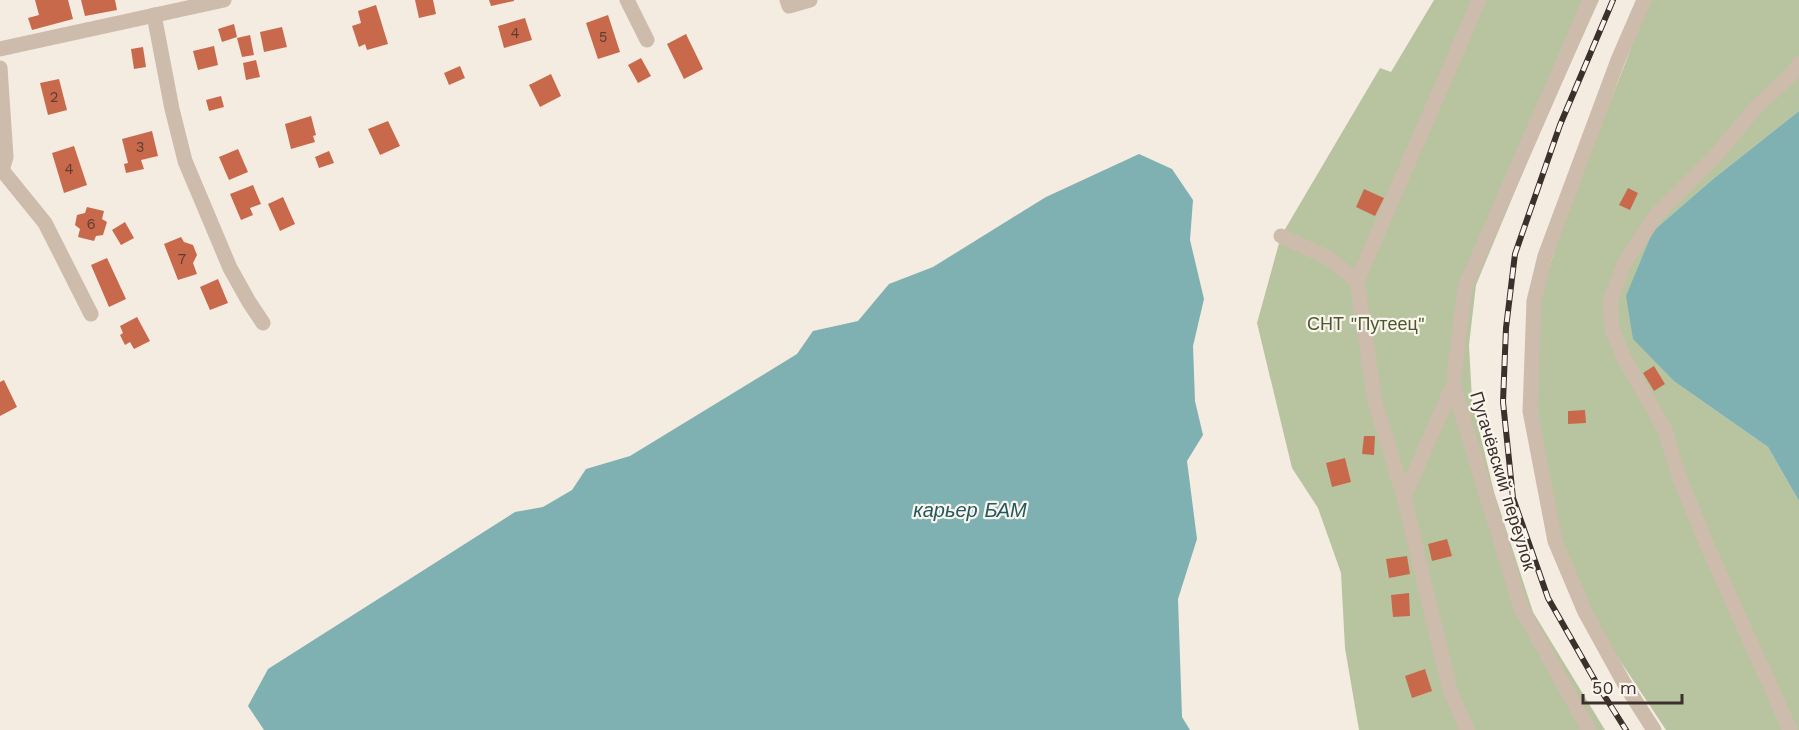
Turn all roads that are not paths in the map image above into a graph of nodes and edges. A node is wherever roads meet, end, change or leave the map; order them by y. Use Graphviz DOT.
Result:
graph roads {
  1 [pos="224,0"];
  2 [pos="627,0"];
  3 [pos="810,0"];
  4 [pos="1479,0"];
  5 [pos="1590,0"];
  6 [pos="1644,0"];
  7 [pos="788,3"];
  8 [pos="154,15"];
  9 [pos="647,40"];
  10 [pos="0,50"];
  11 [pos="1799,63"];
  12 [pos="0,68"];
  13 [pos="1,170"];
  14 [pos="1281,236"];
  15 [pos="1357,281"];
  16 [pos="91,314"];
  17 [pos="263,323"];
  18 [pos="1453,385"];
  19 [pos="1404,497"];
  20 [pos="1467,730"];
  21 [pos="1589,730"];
  22 [pos="1654,730"];
  23 [pos="1790,730"];
  1 -- 8 [label="street"];
  2 -- 9 [label="street"];
  3 -- 7 [label="street"];
  4 -- 15 [label="street"];
  5 -- 18 [label="street, Пугачёвский переулок"];
  6 -- 22 [label="street"];
  8 -- 10 [label="street"];
  8 -- 17 [label="street"];
  11 -- 23 [label="street"];
  12 -- 13 [label="street"];
  13 -- 16 [label="street"];
  14 -- 15 [label="street"];
  15 -- 19 [label="street"];
  18 -- 19 [label="street"];
  18 -- 21 [label="street, Пугачёвский переулок"];
  19 -- 20 [label="street"];
}
